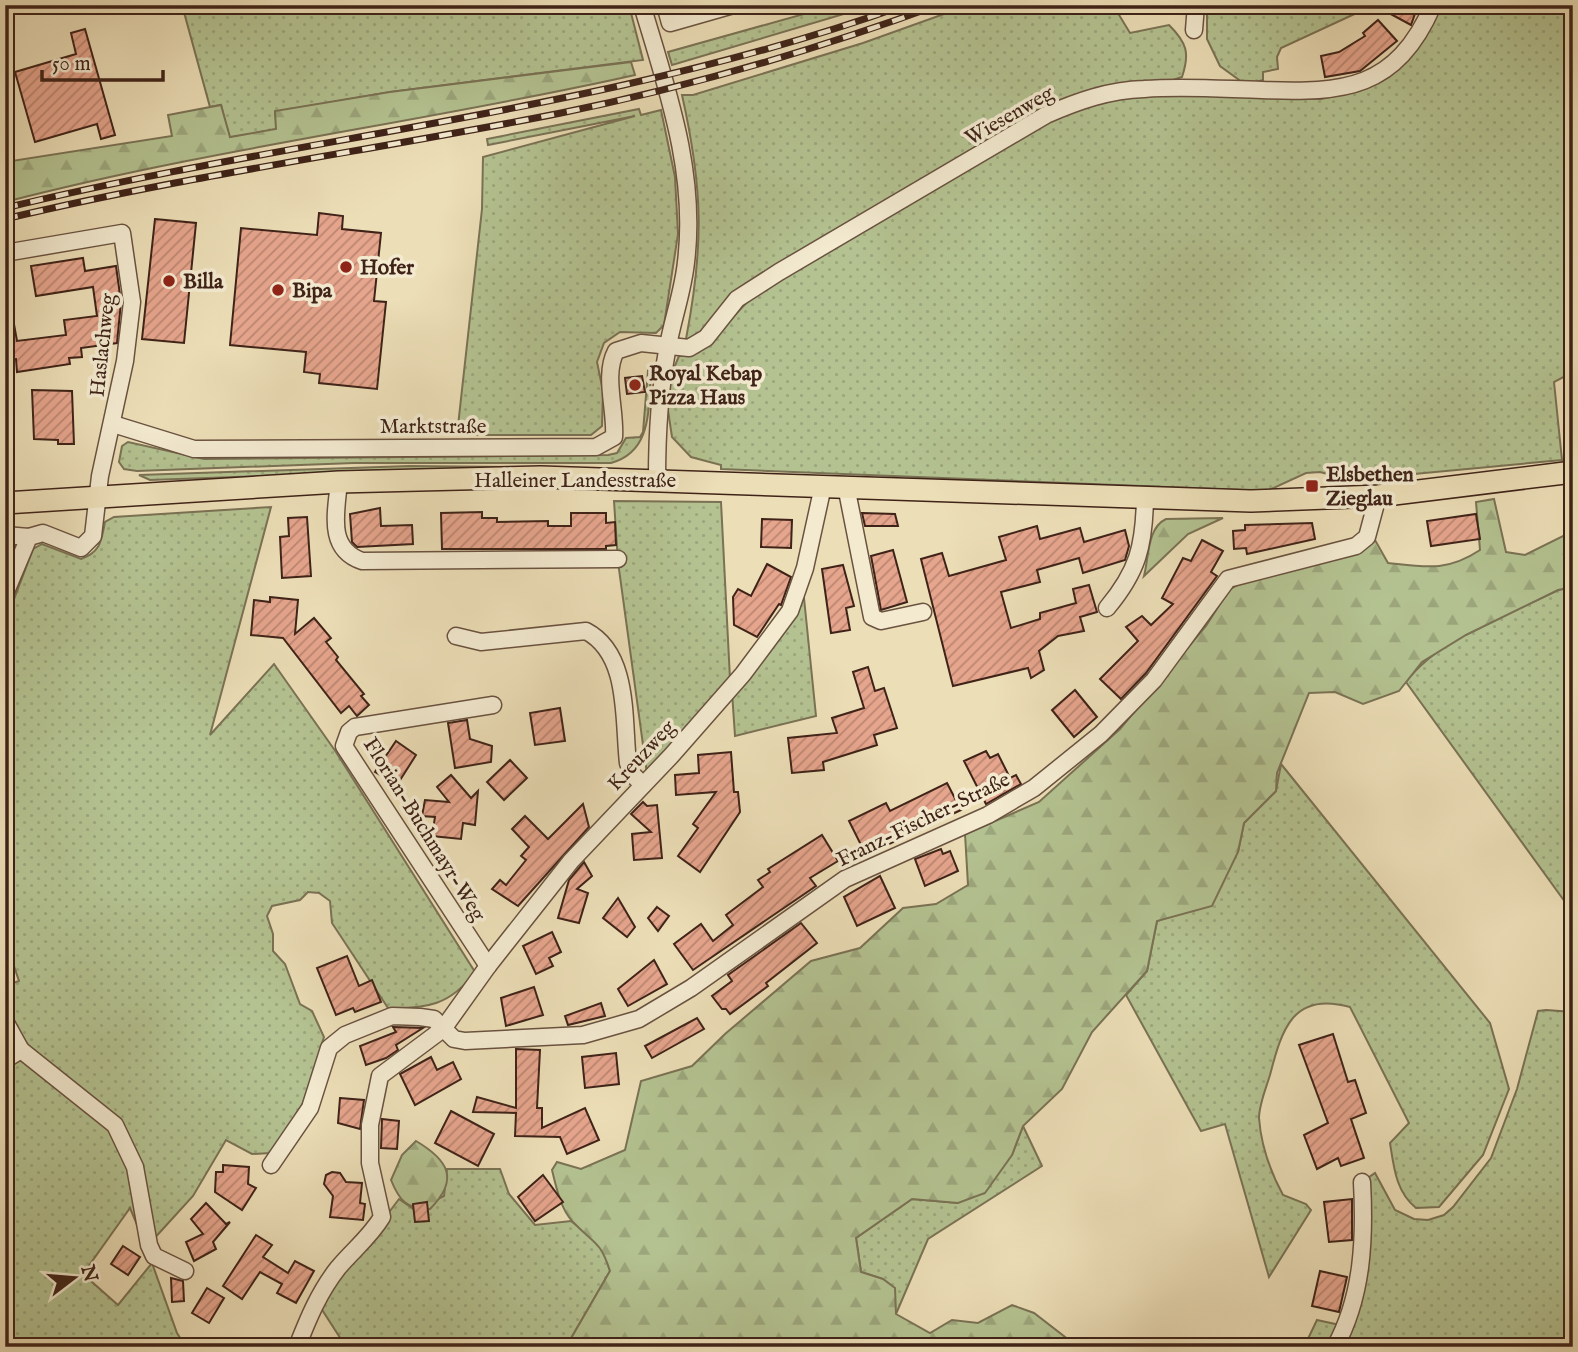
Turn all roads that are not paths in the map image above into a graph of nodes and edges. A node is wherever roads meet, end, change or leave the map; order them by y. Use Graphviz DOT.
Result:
graph roads {
  1 [pos="642,5"];
  2 [pos="665,5"];
  3 [pos="733,5"];
  4 [pos="1196,5"];
  5 [pos="1433,5"];
  6 [pos="1194,30"];
  7 [pos="5,253"];
  8 [pos="667,348"];
  9 [pos="113,424"];
  10 [pos="1573,472"];
  11 [pos="657,479"];
  12 [pos="339,482"];
  13 [pos="823,486"];
  14 [pos="846,486"];
  15 [pos="98,496"];
  16 [pos="1378,496"];
  17 [pos="1145,499"];
  18 [pos="5,503"];
  19 [pos="5,535"];
  20 [pos="29,537"];
  21 [pos="618,559"];
  22 [pos="5,594"];
  23 [pos="1107,608"];
  24 [pos="923,612"];
  25 [pos="456,636"];
  26 [pos="493,705"];
  27 [pos="643,785"];
  28 [pos="488,966"];
  29 [pos="5,1021"];
  30 [pos="443,1029"];
  31 [pos="21,1050"];
  32 [pos="5,1060"];
  33 [pos="271,1165"];
  34 [pos="1362,1182"];
  35 [pos="185,1271"];
  36 [pos="297,1347"];
  37 [pos="1335,1347"];
  1 -- 8 [label="street"];
  2 -- 3 [label="street"];
  4 -- 6 [label="street"];
  5 -- 8 [label="street, Wiesenweg"];
  7 -- 9 [label="street, Haslachweg"];
  8 -- 9 [label="street, Marktstraße"];
  8 -- 11 [label="street"];
  9 -- 15 [label="street, Haslachweg"];
  10 -- 16 [label="main road, Halleiner Landesstraße"];
  11 -- 12 [label="main road, Halleiner Landesstraße"];
  11 -- 13 [label="main road, Halleiner Landesstraße"];
  12 -- 15 [label="main road, Halleiner Landesstraße"];
  12 -- 21 [label="street"];
  13 -- 14 [label="main road, Halleiner Landesstraße"];
  13 -- 27 [label="street, Kreuzweg"];
  14 -- 17 [label="main road, Halleiner Landesstraße"];
  14 -- 24 [label="street"];
  15 -- 18 [label="main road, Halleiner Landesstraße"];
  15 -- 20 [label="street, Haslachweg"];
  16 -- 17 [label="main road, Halleiner Landesstraße"];
  16 -- 30 [label="street, Franz-Fischer-Straße"];
  17 -- 23 [label="street"];
  19 -- 20 [label="street"];
  20 -- 22 [label="street"];
  25 -- 27 [label="street"];
  26 -- 28 [label="street, Florian-Buchmayr-Weg"];
  27 -- 28 [label="street, Kreuzweg"];
  28 -- 30 [label="street, Kreuzweg"];
  29 -- 31 [label="street"];
  30 -- 33 [label="street, Franz-Fischer-Straße"];
  30 -- 36 [label="street, Kreuzweg"];
  31 -- 32 [label="street"];
  31 -- 35 [label="street"];
  34 -- 37 [label="street"];
}
